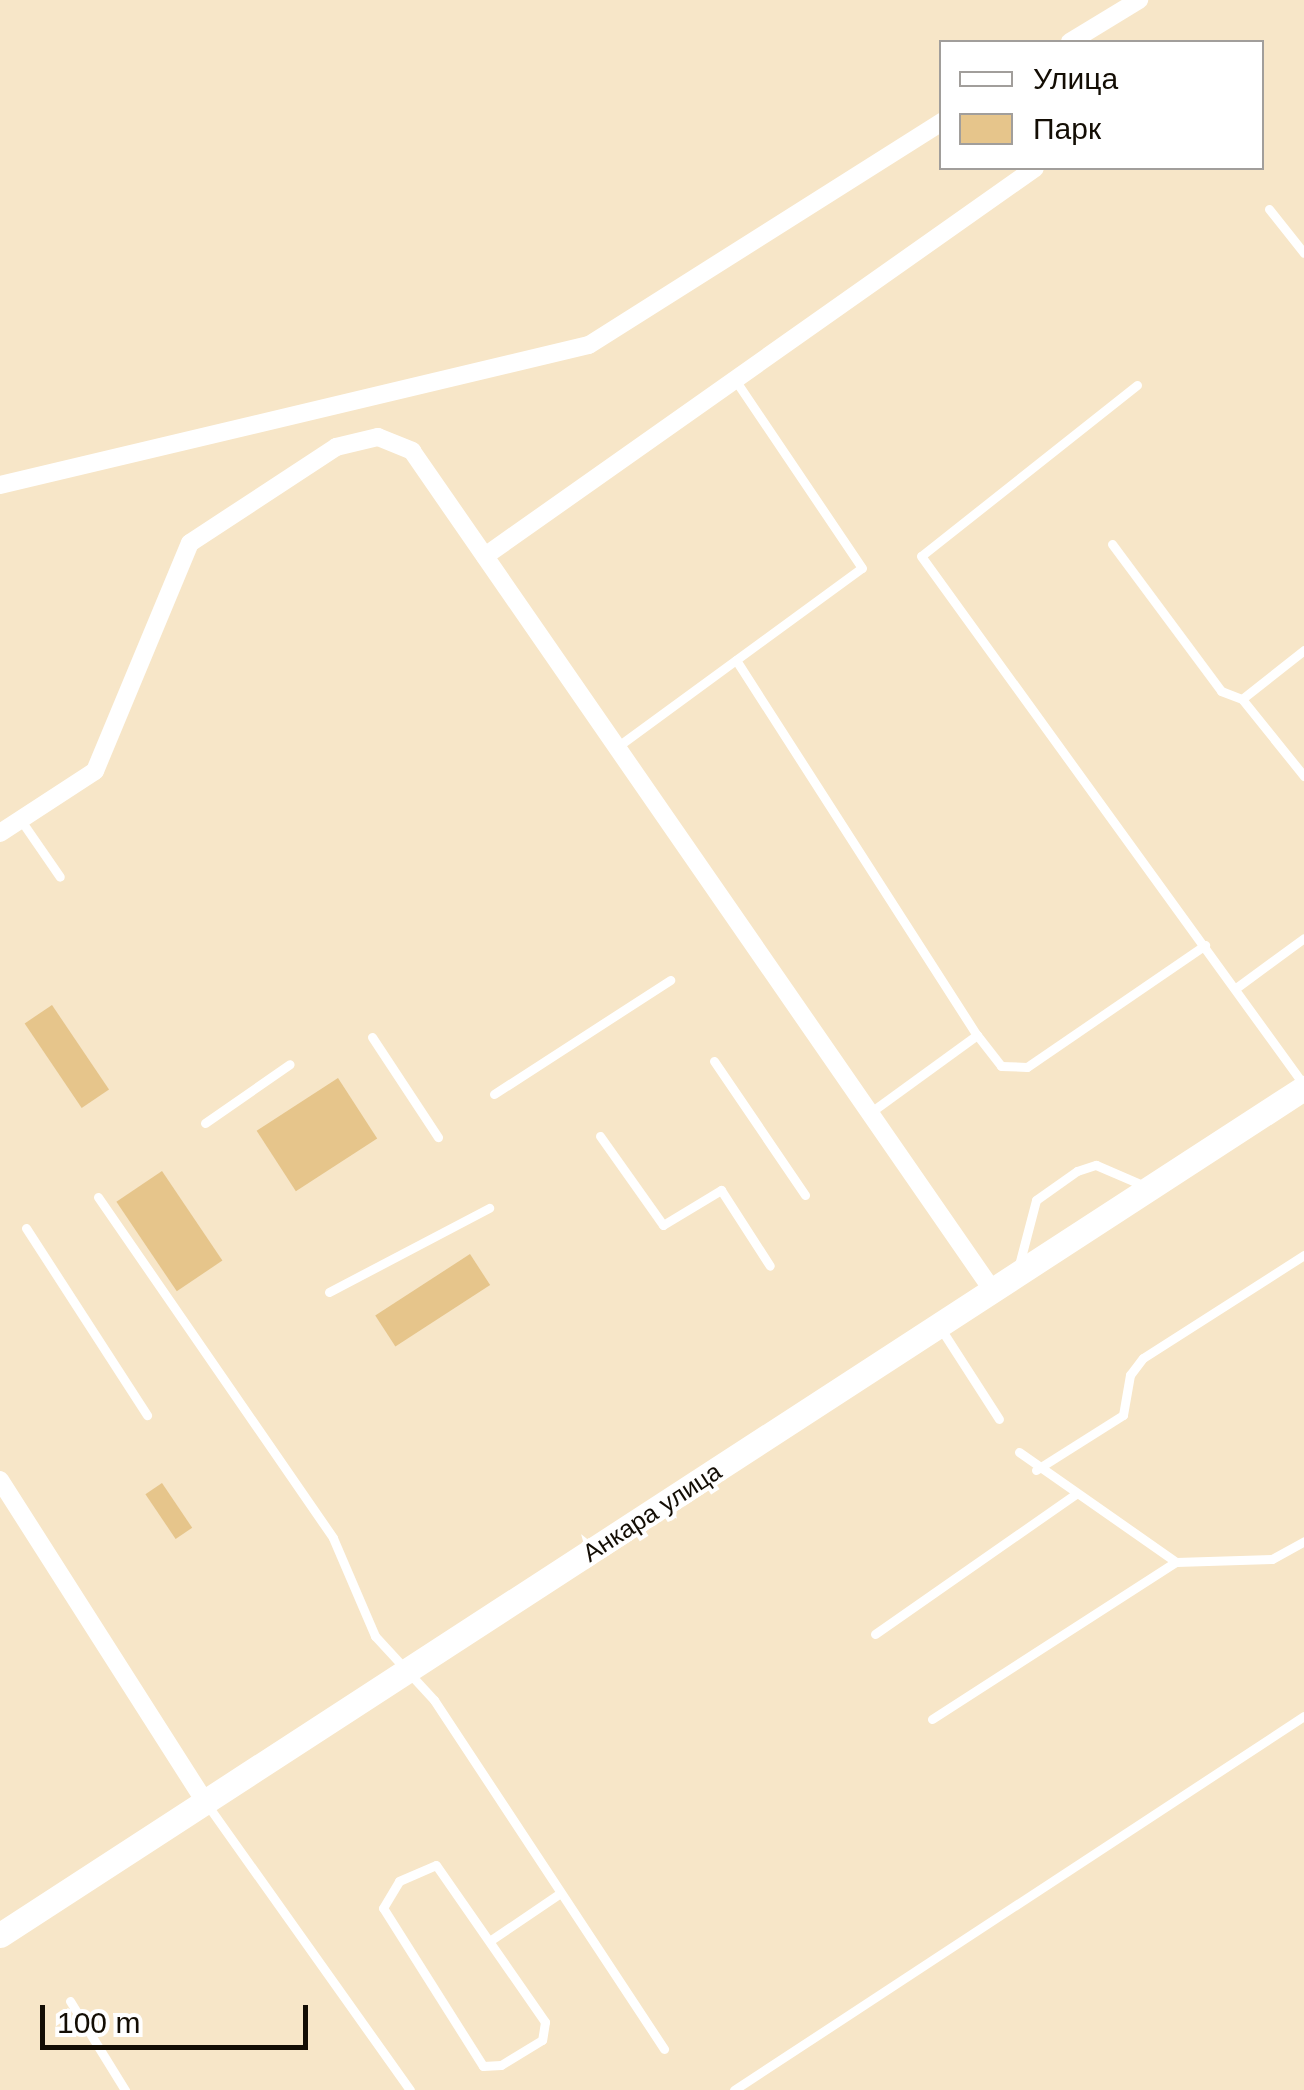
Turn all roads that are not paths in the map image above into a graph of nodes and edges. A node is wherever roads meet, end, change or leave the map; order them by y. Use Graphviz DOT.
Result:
graph roads {
  1 [pos="1139,0"];
  2 [pos="1073,40"];
  3 [pos="939,124"];
  4 [pos="1032,170"];
  5 [pos="1269,208"];
  6 [pos="1304,253"];
  7 [pos="736,382"];
  8 [pos="1137,385"];
  9 [pos="0,484"];
  10 [pos="1112,544"];
  11 [pos="485,556"];
  12 [pos="1304,650"];
  13 [pos="736,660"];
  14 [pos="1242,699"];
  15 [pos="617,747"];
  16 [pos="1304,776"];
  17 [pos="20,820"];
  18 [pos="0,833"];
  19 [pos="60,876"];
  20 [pos="1304,938"];
  21 [pos="1205,945"];
  22 [pos="670,980"];
  23 [pos="1236,988"];
  24 [pos="977,1035"];
  25 [pos="372,1037"];
  26 [pos="714,1061"];
  27 [pos="290,1064"];
  28 [pos="1304,1087"];
  29 [pos="494,1094"];
  30 [pos="870,1113"];
  31 [pos="204,1122"];
  32 [pos="600,1136"];
  33 [pos="438,1137"];
  34 [pos="1150,1188"];
  35 [pos="806,1195"];
  36 [pos="98,1197"];
  37 [pos="489,1208"];
  38 [pos="26,1228"];
  39 [pos="1304,1255"];
  40 [pos="770,1266"];
  41 [pos="1001,1286"];
  42 [pos="329,1292"];
  43 [pos="939,1325"];
  44 [pos="148,1416"];
  45 [pos="999,1419"];
  46 [pos="1019,1452"];
  47 [pos="1036,1470"];
  48 [pos="0,1480"];
  49 [pos="1077,1494"];
  50 [pos="1304,1541"];
  51 [pos="1176,1562"];
  52 [pos="875,1634"];
  53 [pos="403,1674"];
  54 [pos="1304,1716"];
  55 [pos="932,1719"];
  56 [pos="205,1802"];
  57 [pos="559,1894"];
  58 [pos="0,1935"];
  59 [pos="491,1940"];
  60 [pos="70,2001"];
  61 [pos="664,2048"];
  62 [pos="125,2090"];
  63 [pos="410,2090"];
  64 [pos="734,2090"];
  1 -- 2 [label="street"];
  3 -- 9 [label="street"];
  4 -- 7 [label="street"];
  5 -- 6 [label="lane"];
  7 -- 11 [label="street"];
  7 -- 13 [label="lane"];
  8 -- 21 [label="lane"];
  10 -- 14 [label="lane"];
  11 -- 15 [label="street"];
  11 -- 17 [label="street"];
  12 -- 14 [label="lane"];
  13 -- 15 [label="lane"];
  13 -- 24 [label="lane"];
  14 -- 16 [label="lane"];
  15 -- 30 [label="street"];
  17 -- 18 [label="street"];
  17 -- 19 [label="lane"];
  20 -- 23 [label="lane"];
  21 -- 23 [label="lane"];
  21 -- 24 [label="lane"];
  22 -- 29 [label="lane"];
  23 -- 28 [label="lane"];
  24 -- 30 [label="lane"];
  25 -- 33 [label="lane"];
  26 -- 35 [label="lane"];
  27 -- 31 [label="lane"];
  28 -- 34 [label="main road, Анкара улица"];
  30 -- 41 [label="street"];
  32 -- 40 [label="lane"];
  34 -- 41 [label="main road, Анкара улица"];
  34 -- 41 [label="lane"];
  36 -- 53 [label="lane"];
  37 -- 42 [label="lane"];
  38 -- 44 [label="lane"];
  39 -- 47 [label="lane"];
  41 -- 43 [label="main road, Анкара улица"];
  43 -- 45 [label="lane"];
  43 -- 53 [label="main road, Анкара улица"];
  46 -- 47 [label="lane"];
  47 -- 49 [label="lane"];
  48 -- 56 [label="street"];
  49 -- 51 [label="lane"];
  49 -- 52 [label="lane"];
  50 -- 51 [label="lane"];
  51 -- 55 [label="lane"];
  53 -- 56 [label="main road, Анкара улица"];
  53 -- 57 [label="lane"];
  54 -- 64 [label="lane"];
  56 -- 58 [label="main road, Анкара улица"];
  56 -- 63 [label="lane"];
  57 -- 59 [label="lane"];
  57 -- 61 [label="lane"];
  59 -- 59 [label="lane"];
  60 -- 62 [label="lane"];
}
